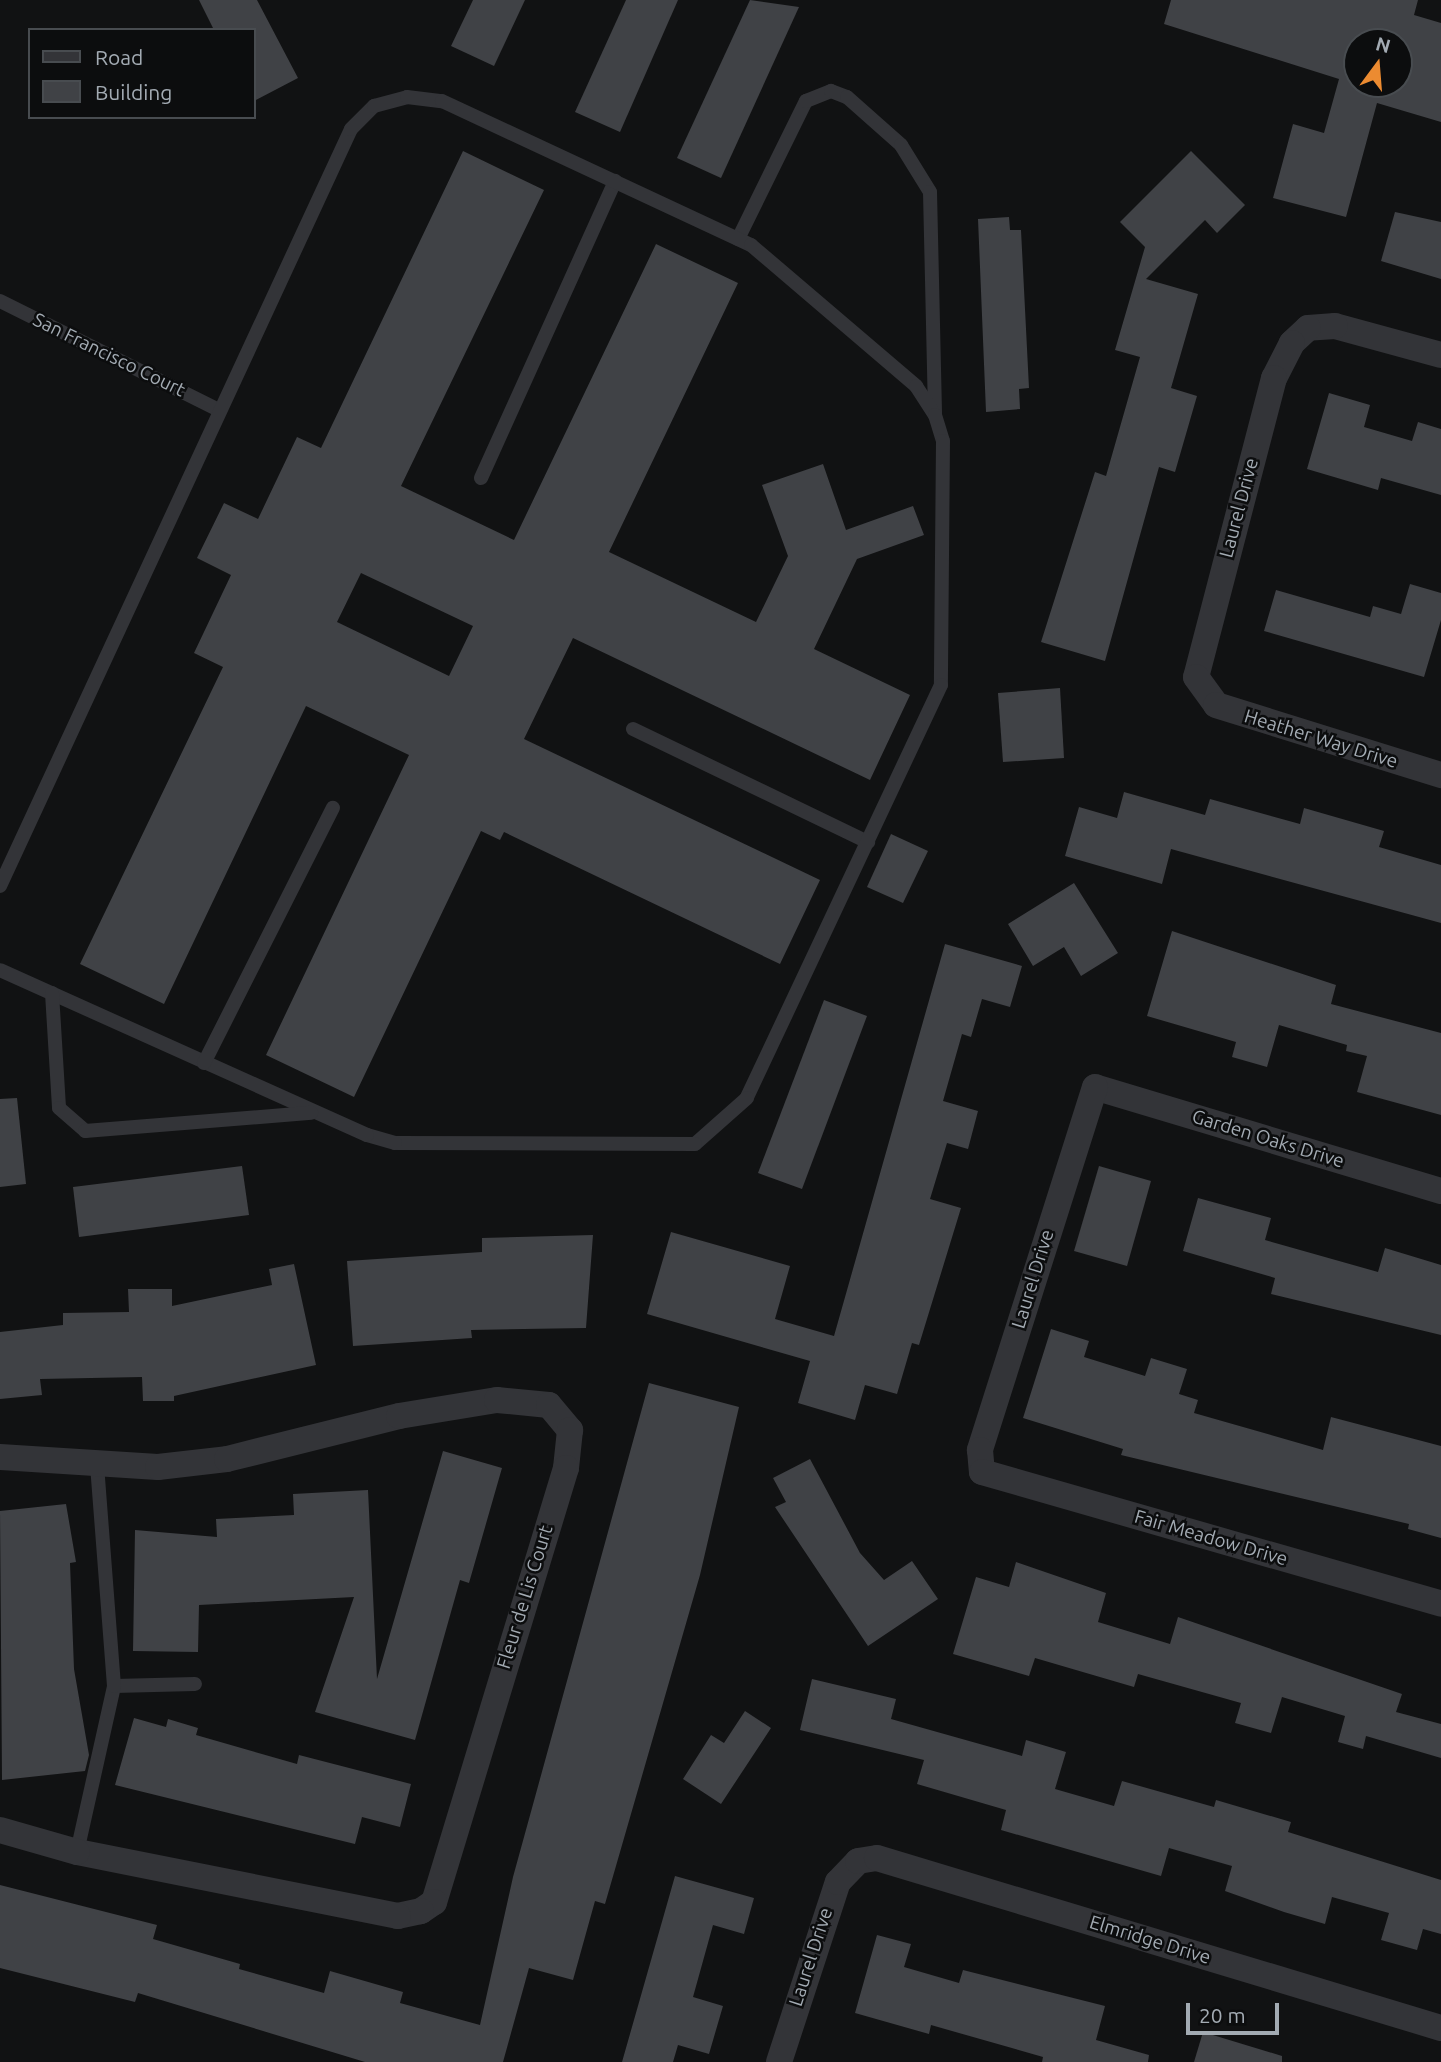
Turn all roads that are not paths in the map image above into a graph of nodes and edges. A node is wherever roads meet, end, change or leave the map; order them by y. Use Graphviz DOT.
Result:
graph roads {
  1 [pos="615,181"];
  2 [pos="738,239"];
  3 [pos="0,301"];
  4 [pos="1441,355"];
  5 [pos="219,410"];
  6 [pos="935,415"];
  7 [pos="481,478"];
  8 [pos="1204,695"];
  9 [pos="633,729"];
  10 [pos="1441,775"];
  11 [pos="333,807"];
  12 [pos="868,842"];
  13 [pos="0,887"];
  14 [pos="0,970"];
  15 [pos="52,993"];
  16 [pos="204,1063"];
  17 [pos="1095,1087"];
  18 [pos="313,1112"];
  19 [pos="1441,1191"];
  20 [pos="0,1457"];
  21 [pos="97,1463"];
  22 [pos="982,1472"];
  23 [pos="1441,1604"];
  24 [pos="195,1684"];
  25 [pos="114,1686"];
  26 [pos="0,1830"];
  27 [pos="77,1852"];
  28 [pos="858,1861"];
  29 [pos="1441,2028"];
  30 [pos="779,2062"];
  1 -- 2 [label="lane"];
  1 -- 5 [label="lane"];
  1 -- 7 [label="lane"];
  2 -- 6 [label="lane"];
  2 -- 6 [label="lane"];
  3 -- 5 [label="lane, San Francisco Court"];
  4 -- 8 [label="street, Laurel Drive"];
  5 -- 13 [label="lane"];
  6 -- 12 [label="lane"];
  8 -- 10 [label="street, Heather Way Drive"];
  9 -- 12 [label="lane"];
  11 -- 16 [label="lane"];
  12 -- 18 [label="lane"];
  14 -- 15 [label="lane"];
  15 -- 16 [label="lane"];
  15 -- 18 [label="lane"];
  16 -- 18 [label="lane"];
  17 -- 19 [label="street, Garden Oaks Drive"];
  17 -- 22 [label="street, Laurel Drive"];
  20 -- 21 [label="street, Fleur de Lis Court"];
  21 -- 25 [label="lane"];
  21 -- 27 [label="street, Fleur de Lis Court"];
  22 -- 23 [label="street, Fair Meadow Drive"];
  24 -- 25 [label="lane"];
  25 -- 27 [label="lane"];
  26 -- 27 [label="street, Fleur de Lis Court"];
  28 -- 29 [label="street, Elmridge Drive"];
  28 -- 30 [label="street, Laurel Drive"];
}
